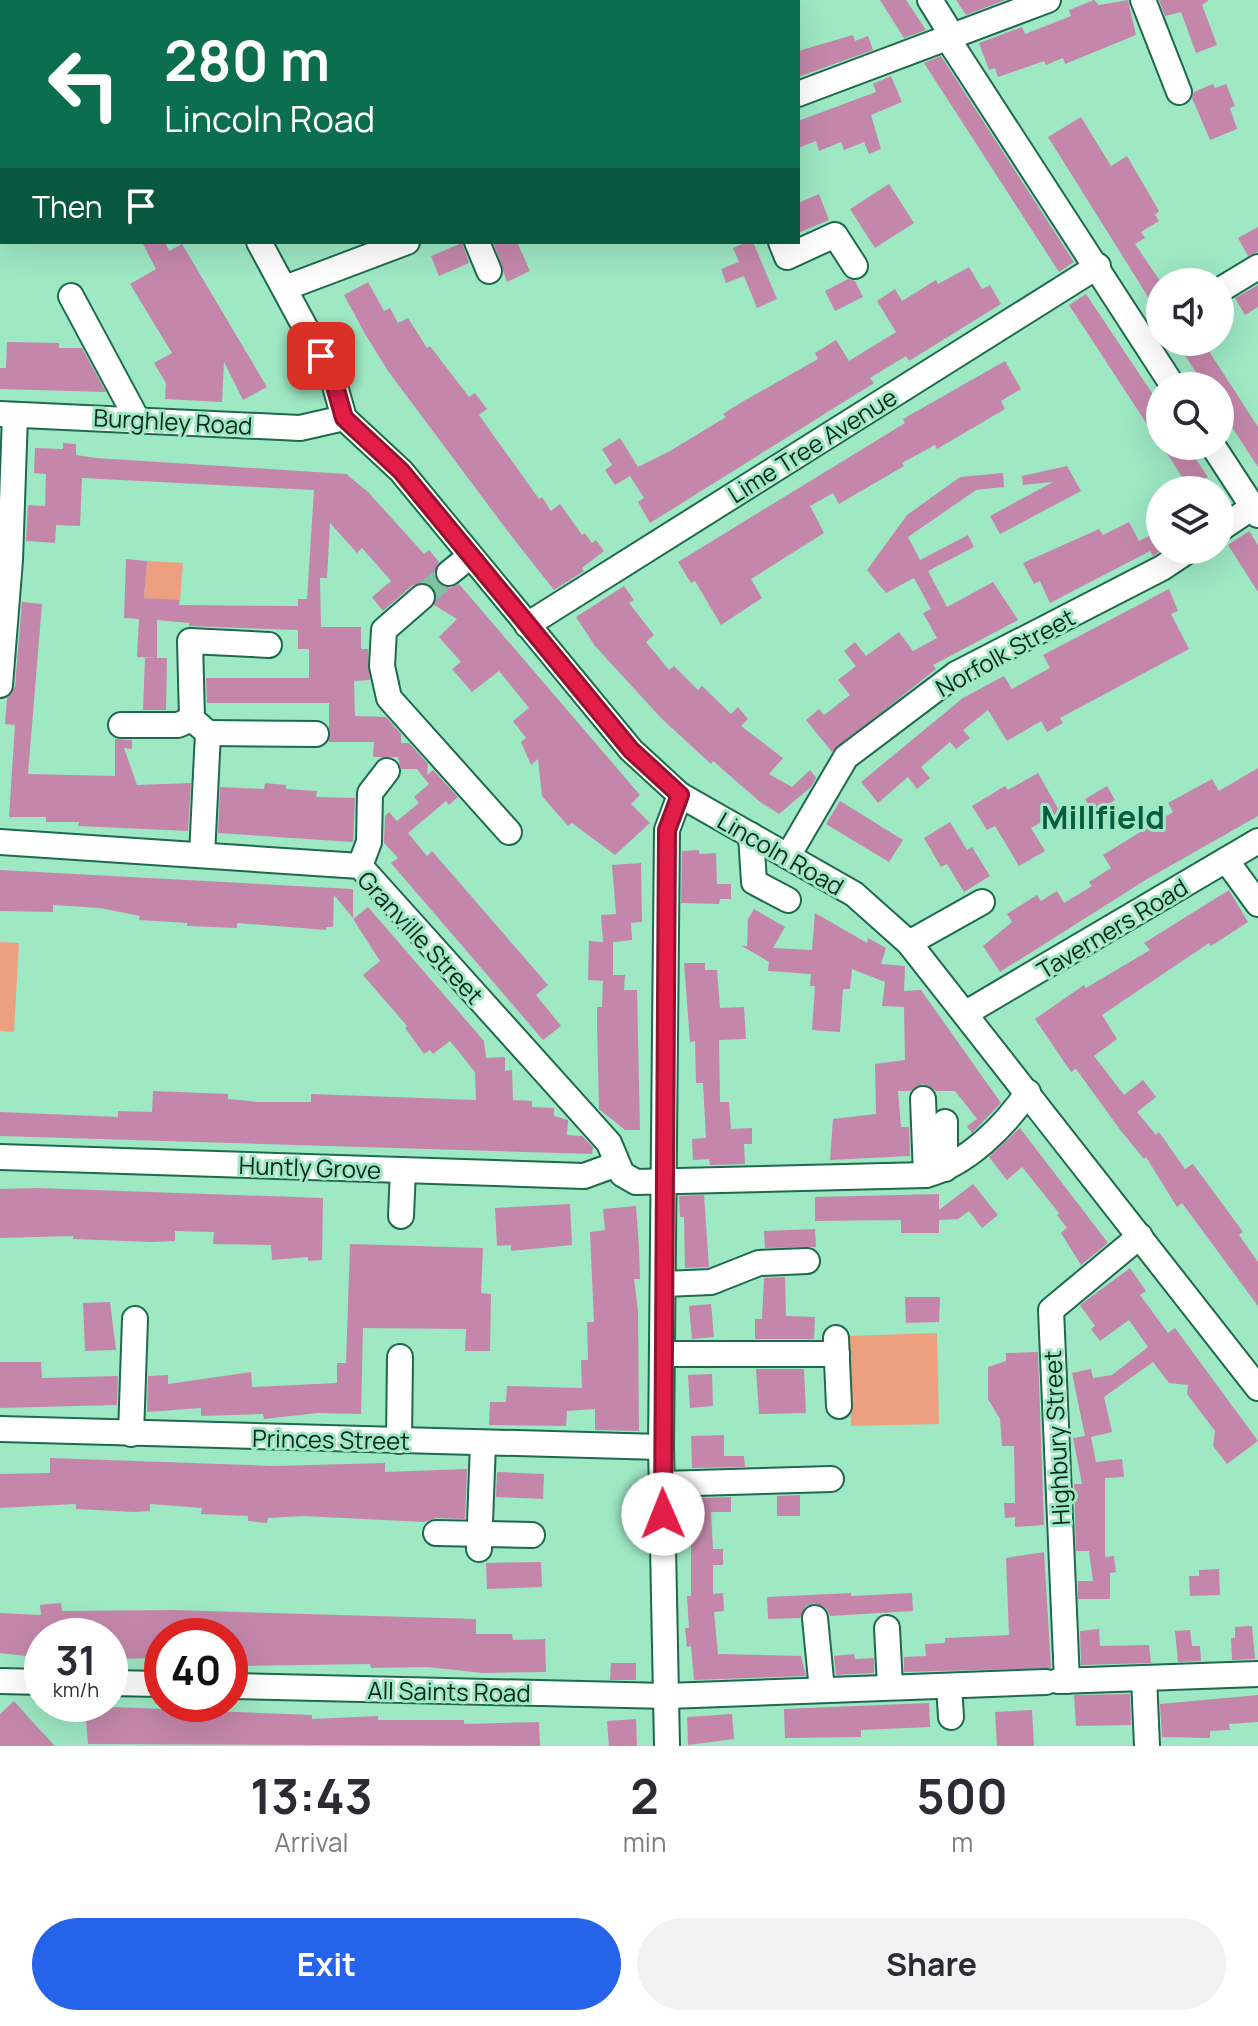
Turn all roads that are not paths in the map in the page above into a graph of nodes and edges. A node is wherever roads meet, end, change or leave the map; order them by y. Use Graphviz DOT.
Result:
graph roads {
  1 [pos="930,0"];
  2 [pos="1048,0"];
  3 [pos="1143,0"];
  4 [pos="950,38"];
  5 [pos="1179,92"];
  6 [pos="800,93"];
  7 [pos="260,244"];
  8 [pos="402,244"];
  9 [pos="478,244"];
  10 [pos="782,244"];
  11 [pos="855,266"];
  12 [pos="1098,266"];
  13 [pos="1258,267"];
  14 [pos="489,271"];
  15 [pos="1234,282"];
  16 [pos="285,288"];
  17 [pos="71,296"];
  18 [pos="1146,325"];
  19 [pos="8,415"];
  20 [pos="344,418"];
  21 [pos="137,419"];
  22 [pos="1222,460"];
  23 [pos="1256,511"];
  24 [pos="1234,522"];
  25 [pos="469,557"];
  26 [pos="1168,564"];
  27 [pos="5,572"];
  28 [pos="449,573"];
  29 [pos="422,597"];
  30 [pos="527,625"];
  31 [pos="269,645"];
  32 [pos="0,685"];
  33 [pos="121,725"];
  34 [pos="200,726"];
  35 [pos="316,734"];
  36 [pos="387,771"];
  37 [pos="680,795"];
  38 [pos="509,832"];
  39 [pos="751,835"];
  40 [pos="1258,841"];
  41 [pos="0,842"];
  42 [pos="202,855"];
  43 [pos="788,856"];
  44 [pos="1226,860"];
  45 [pos="360,866"];
  46 [pos="788,900"];
  47 [pos="982,902"];
  48 [pos="1258,904"];
  49 [pos="909,943"];
  50 [pos="966,1013"];
  51 [pos="1028,1092"];
  52 [pos="923,1099"];
  53 [pos="945,1122"];
  54 [pos="0,1157"];
  55 [pos="617,1164"];
  56 [pos="403,1170"];
  57 [pos="936,1172"];
  58 [pos="665,1182"];
  59 [pos="401,1216"];
  60 [pos="1140,1236"];
  61 [pos="807,1261"];
  62 [pos="664,1284"];
  63 [pos="135,1319"];
  64 [pos="662,1354"];
  65 [pos="400,1357"];
  66 [pos="1258,1388"];
  67 [pos="839,1406"];
  68 [pos="0,1429"];
  69 [pos="131,1434"];
  70 [pos="399,1441"];
  71 [pos="483,1443"];
  72 [pos="661,1447"];
  73 [pos="831,1479"];
  74 [pos="662,1484"];
  75 [pos="436,1533"];
  76 [pos="532,1535"];
  77 [pos="479,1542"];
  78 [pos="815,1618"];
  79 [pos="887,1628"];
  80 [pos="1258,1674"];
  81 [pos="1144,1678"];
  82 [pos="0,1681"];
  83 [pos="1057,1681"];
  84 [pos="24,1682"];
  85 [pos="248,1686"];
  86 [pos="890,1686"];
  87 [pos="949,1686"];
  88 [pos="822,1690"];
  89 [pos="667,1696"];
  90 [pos="951,1717"];
  91 [pos="667,1746"];
  92 [pos="1147,1746"];
  1 -- 4 [label="street"];
  2 -- 4 [label="street"];
  3 -- 5 [label="street"];
  4 -- 6 [label="street"];
  4 -- 12 [label="street"];
  7 -- 16 [label="street"];
  8 -- 16 [label="street"];
  9 -- 14 [label="street"];
  10 -- 11 [label="street"];
  12 -- 18 [label="street"];
  12 -- 30 [label="street, Lime Tree Avenue"];
  13 -- 15 [label="street"];
  16 -- 20 [label="street"];
  17 -- 21 [label="street"];
  19 -- 21 [label="street, Burghley Road"];
  19 -- 27 [label="street"];
  20 -- 21 [label="street, Burghley Road"];
  20 -- 25 [label="street, Lincoln Road"];
  22 -- 23 [label="street"];
  23 -- 24 [label="street"];
  25 -- 28 [label="street"];
  25 -- 30 [label="street, Lincoln Road"];
  26 -- 43 [label="street, Norfolk Street"];
  27 -- 32 [label="street"];
  29 -- 38 [label="street"];
  30 -- 37 [label="street, Lincoln Road"];
  31 -- 34 [label="street"];
  33 -- 34 [label="street"];
  34 -- 35 [label="street"];
  34 -- 42 [label="street"];
  36 -- 45 [label="street"];
  37 -- 39 [label="street, Lincoln Road"];
  37 -- 58 [label="street"];
  39 -- 43 [label="street, Lincoln Road"];
  39 -- 46 [label="street"];
  40 -- 44 [label="street, Taverners Road"];
  41 -- 42 [label="street, Granville Street"];
  42 -- 45 [label="street, Granville Street"];
  43 -- 49 [label="street, Lincoln Road"];
  44 -- 48 [label="street"];
  44 -- 50 [label="street, Taverners Road"];
  45 -- 55 [label="street, Granville Street"];
  47 -- 49 [label="street"];
  49 -- 50 [label="street, Lincoln Road"];
  50 -- 51 [label="street, Lincoln Road"];
  51 -- 57 [label="street"];
  51 -- 60 [label="street, Lincoln Road"];
  52 -- 57 [label="street"];
  53 -- 57 [label="street"];
  54 -- 56 [label="street, Huntly Grove"];
  55 -- 56 [label="street, Huntly Grove"];
  55 -- 58 [label="street"];
  56 -- 59 [label="street"];
  57 -- 58 [label="street"];
  58 -- 62 [label="street"];
  60 -- 66 [label="street, Lincoln Road"];
  60 -- 83 [label="street, Highbury Street"];
  61 -- 62 [label="street"];
  62 -- 64 [label="street"];
  63 -- 69 [label="street"];
  64 -- 67 [label="street"];
  64 -- 72 [label="street"];
  65 -- 70 [label="street"];
  68 -- 69 [label="street, Princes Street"];
  69 -- 70 [label="street, Princes Street"];
  70 -- 71 [label="street, Princes Street"];
  71 -- 72 [label="street, Princes Street"];
  71 -- 77 [label="street"];
  72 -- 74 [label="street"];
  73 -- 74 [label="street"];
  74 -- 89 [label="street"];
  75 -- 77 [label="street"];
  76 -- 77 [label="street"];
  78 -- 88 [label="street"];
  79 -- 86 [label="street"];
  80 -- 81 [label="street, All Saints Road"];
  81 -- 83 [label="street, All Saints Road"];
  81 -- 92 [label="street"];
  82 -- 84 [label="street"];
  83 -- 87 [label="street, All Saints Road"];
  85 -- 89 [label="street, All Saints Road"];
  86 -- 87 [label="street, All Saints Road"];
  86 -- 88 [label="street, All Saints Road"];
  87 -- 90 [label="street"];
  88 -- 89 [label="street, All Saints Road"];
  89 -- 91 [label="street"];
}
